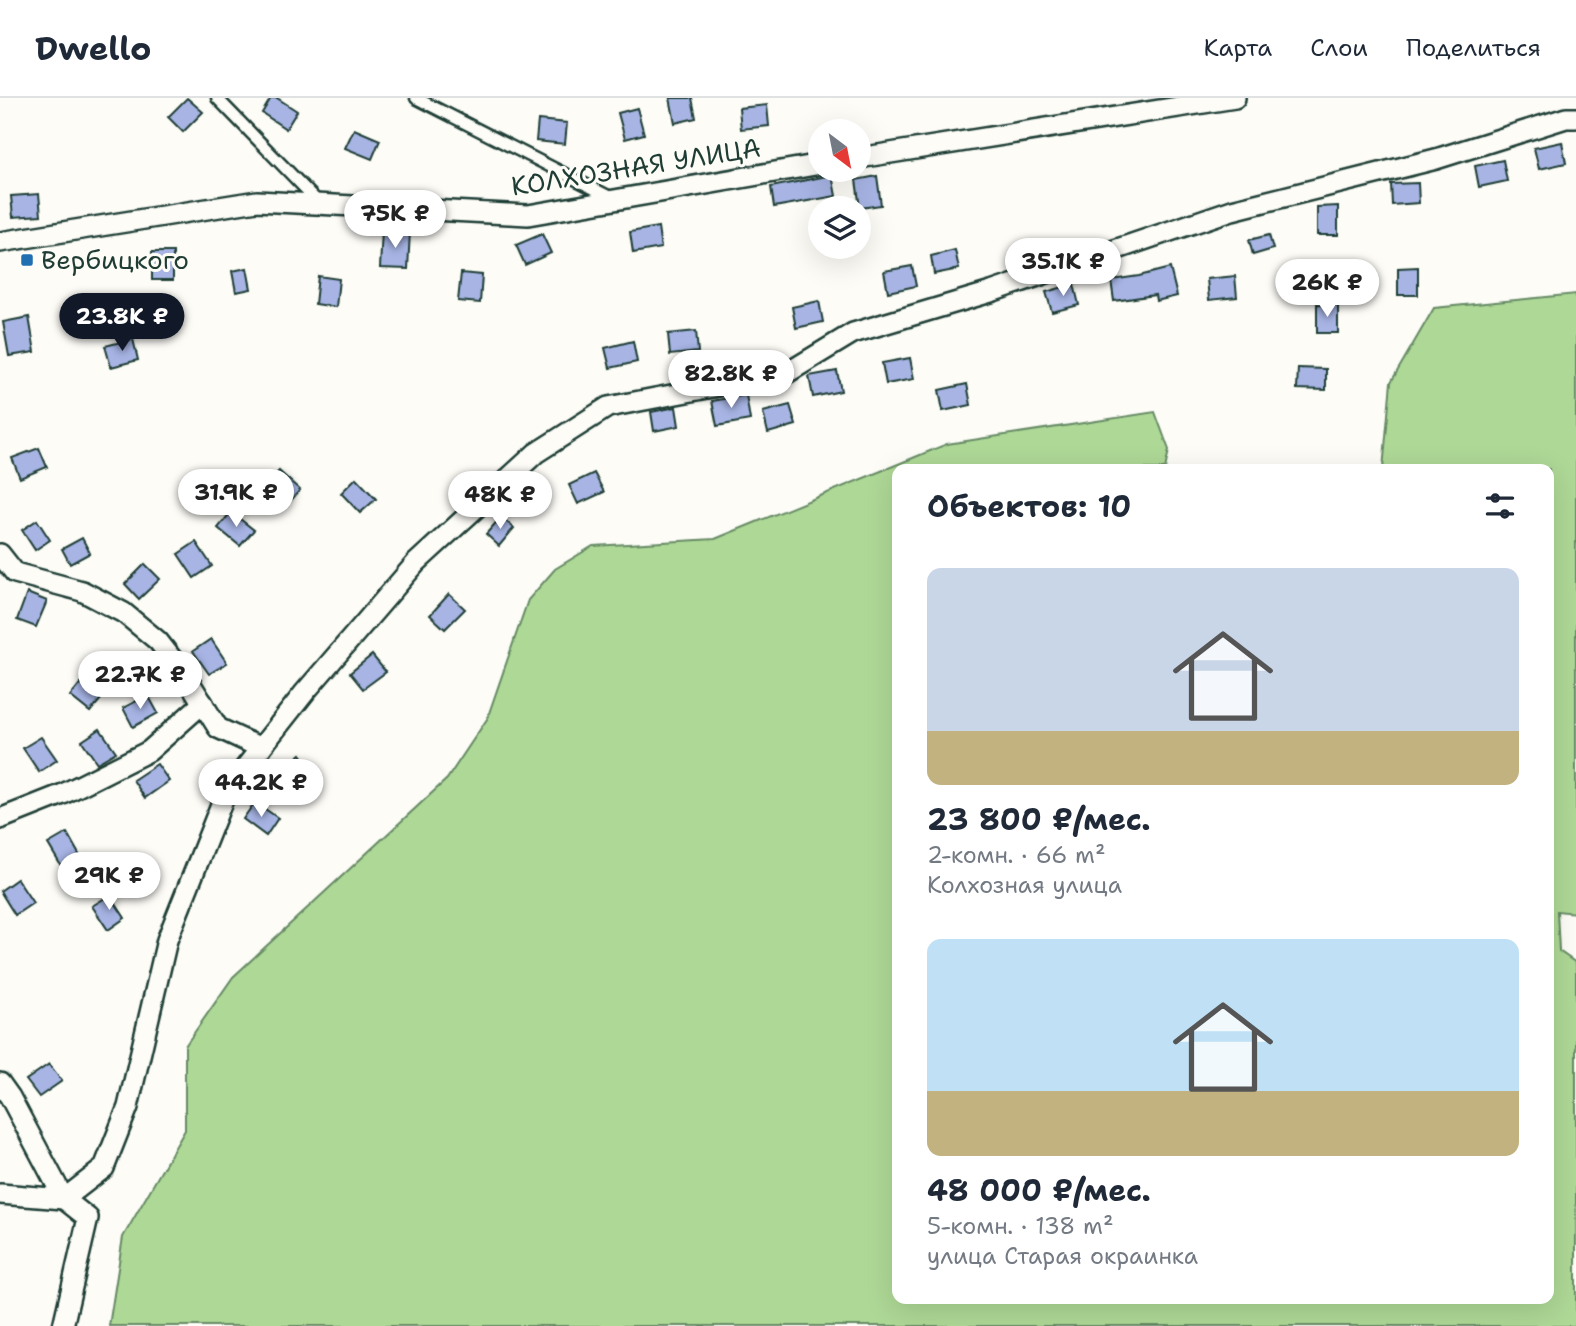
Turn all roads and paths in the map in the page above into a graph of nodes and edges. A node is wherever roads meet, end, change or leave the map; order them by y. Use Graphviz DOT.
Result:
graph roads {
  1 [pos="218,98"];
  2 [pos="416,98"];
  3 [pos="1235,98"];
  4 [pos="1576,118"];
  5 [pos="872,156"];
  6 [pos="808,166"];
  7 [pos="616,200"];
  8 [pos="320,204"];
  9 [pos="0,242"];
  10 [pos="0,554"];
  11 [pos="203,703"];
  12 [pos="261,748"];
  13 [pos="0,819"];
  14 [pos="0,1083"];
  15 [pos="0,1194"];
  16 [pos="64,1199"];
  17 [pos="63,1326"];
  1 -- 8 [label="lane"];
  2 -- 7 [label="lane"];
  3 -- 5 [label="street"];
  4 -- 12 [label="street"];
  6 -- 7 [label="street, КОЛХОЗНАЯ УЛИЦА"];
  7 -- 8 [label="street, КОЛХОЗНАЯ УЛИЦА"];
  8 -- 9 [label="street, КОЛХОЗНАЯ УЛИЦА"];
  10 -- 11 [label="street"];
  11 -- 12 [label="street"];
  11 -- 13 [label="street"];
  12 -- 16 [label="street"];
  14 -- 16 [label="street"];
  15 -- 16 [label="street"];
  16 -- 17 [label="street"];
}
